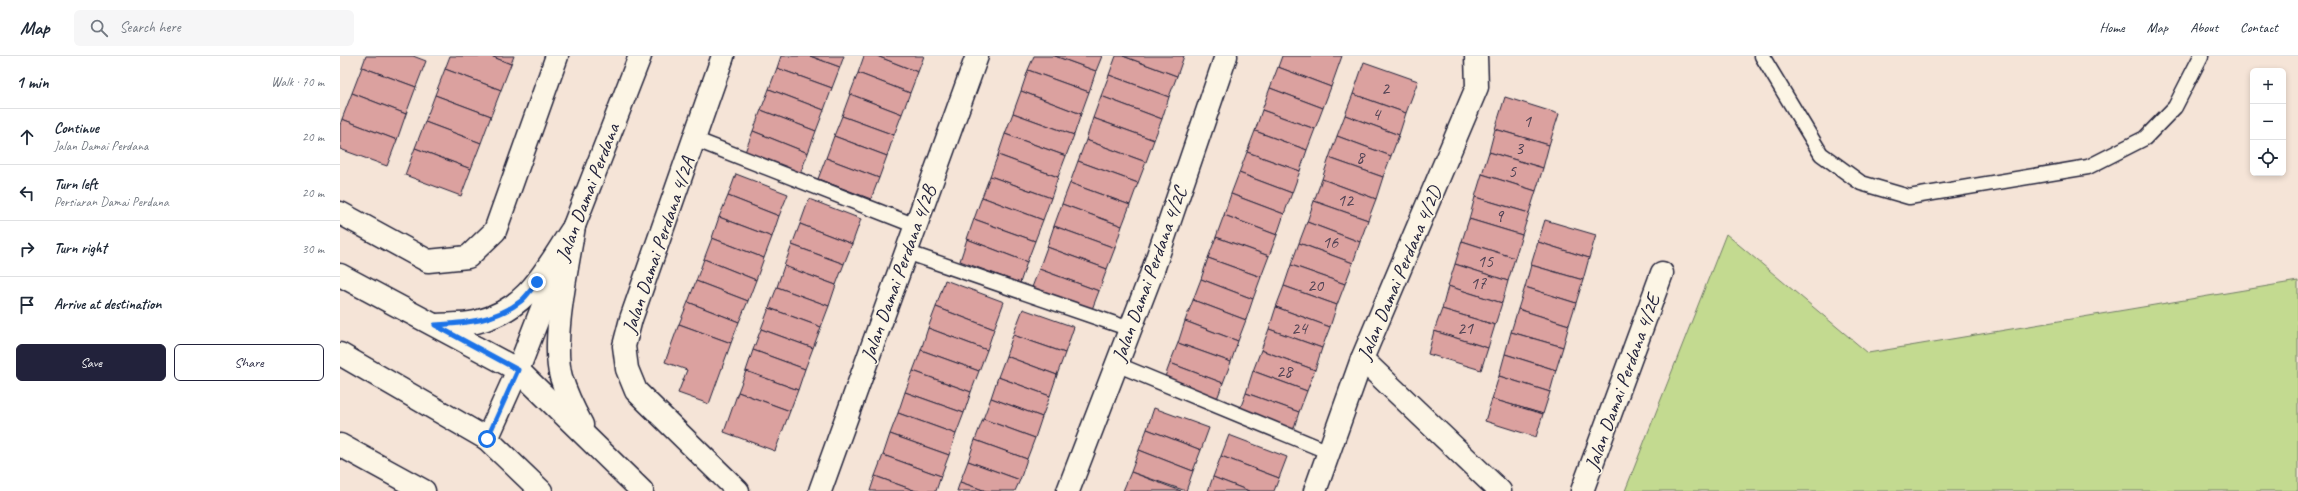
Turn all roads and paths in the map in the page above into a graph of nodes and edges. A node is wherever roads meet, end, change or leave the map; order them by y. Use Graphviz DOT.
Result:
graph roads {
  1 [pos="557,56"];
  2 [pos="640,56"];
  3 [pos="722,56"];
  4 [pos="977,56"];
  5 [pos="1226,56"];
  6 [pos="1476,56"];
  7 [pos="1762,56"];
  8 [pos="2201,56"];
  9 [pos="694,139"];
  10 [pos="340,213"];
  11 [pos="574,226"];
  12 [pos="916,226"];
  13 [pos="906,252"];
  14 [pos="1662,273"];
  15 [pos="340,275"];
  16 [pos="435,325"];
  17 [pos="1130,329"];
  18 [pos="340,354"];
  19 [pos="1362,359"];
  20 [pos="1116,364"];
  21 [pos="518,370"];
  22 [pos="487,439"];
  23 [pos="590,440"];
  24 [pos="340,445"];
  25 [pos="1329,452"];
  26 [pos="424,491"];
  27 [pos="541,491"];
  28 [pos="642,491"];
  29 [pos="738,491"];
  30 [pos="820,491"];
  31 [pos="1068,491"];
  32 [pos="1315,491"];
  33 [pos="1500,491"];
  34 [pos="1582,491"];
  1 -- 10 [label="street"];
  2 -- 11 [label="street, Jalan Damai Perdana"];
  3 -- 9 [label="street, Jalan Damai Perdana 4/2A"];
  4 -- 12 [label="street, Jalan Damai Perdana 4/2B"];
  5 -- 17 [label="street, Jalan Damai Perdana 4/2C"];
  6 -- 19 [label="street, Jalan Damai Perdana 4/2D"];
  7 -- 8 [label="lane"];
  9 -- 12 [label="lane"];
  9 -- 29 [label="street, Jalan Damai Perdana 4/2A"];
  11 -- 16 [label="street"];
  11 -- 21 [label="street, Jalan Damai Perdana"];
  11 -- 23 [label="street"];
  12 -- 13 [label="street, Jalan Damai Perdana 4/2B"];
  13 -- 17 [label="lane"];
  13 -- 30 [label="street, Jalan Damai Perdana 4/2B"];
  14 -- 34 [label="street, Jalan Damai Perdana 4/2E"];
  15 -- 16 [label="street"];
  16 -- 21 [label="street"];
  17 -- 20 [label="street, Jalan Damai Perdana 4/2C"];
  18 -- 22 [label="street"];
  19 -- 25 [label="street, Jalan Damai Perdana 4/2D"];
  19 -- 33 [label="street"];
  20 -- 25 [label="lane"];
  20 -- 31 [label="street, Jalan Damai Perdana 4/2C"];
  21 -- 22 [label="street, Jalan Damai Perdana"];
  21 -- 23 [label="street"];
  22 -- 27 [label="street"];
  23 -- 28 [label="street"];
  24 -- 26 [label="street"];
  25 -- 32 [label="street, Jalan Damai Perdana 4/2D"];
}
